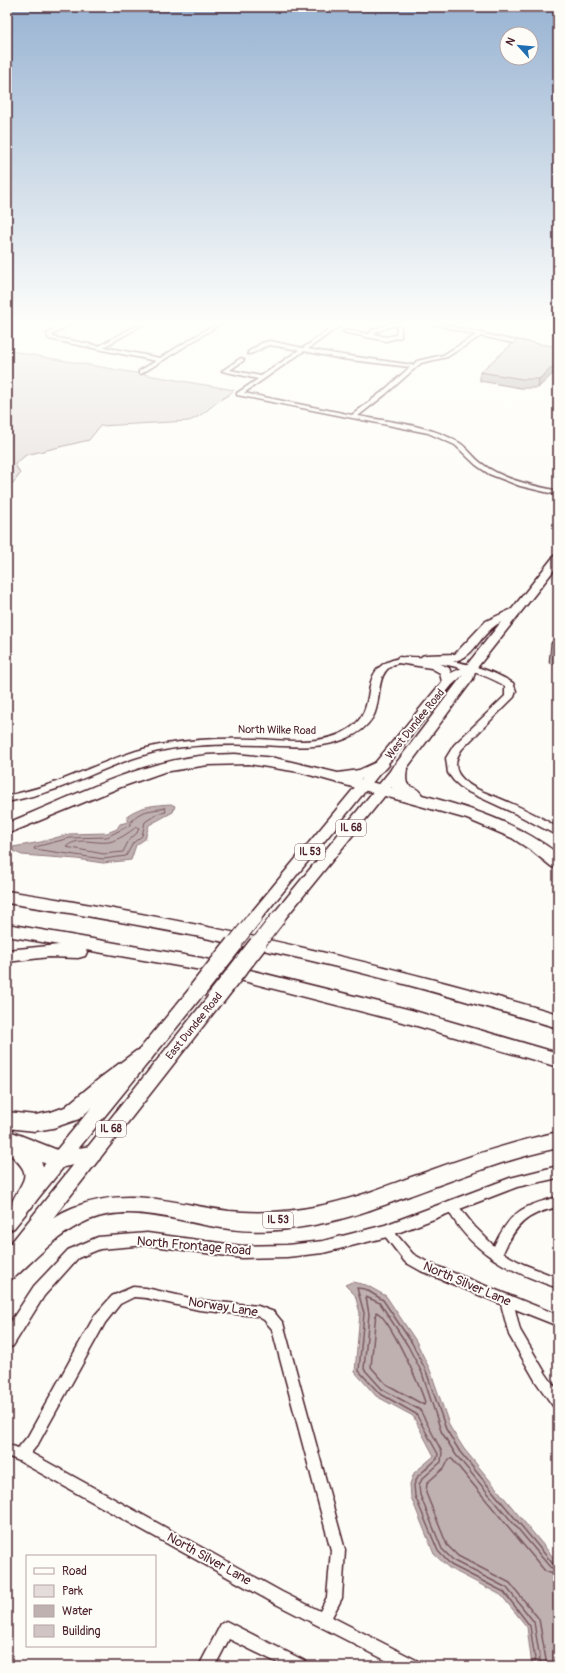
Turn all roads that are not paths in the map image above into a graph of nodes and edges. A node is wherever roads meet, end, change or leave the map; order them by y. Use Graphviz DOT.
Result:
graph roads {
  1 [pos="276,401"];
  2 [pos="373,401"];
  3 [pos="354,416"];
  4 [pos="558,493"];
  5 [pos="558,558"];
  6 [pos="518,609"];
  7 [pos="426,659"];
  8 [pos="402,660"];
  9 [pos="470,669"];
  10 [pos="448,682"];
  11 [pos="381,765"];
  12 [pos="399,769"];
  13 [pos="332,777"];
  14 [pos="364,786"];
  15 [pos="380,790"];
  16 [pos="7,798"];
  17 [pos="425,800"];
  18 [pos="7,829"];
  19 [pos="558,833"];
  20 [pos="558,863"];
  21 [pos="7,897"];
  22 [pos="7,930"];
  23 [pos="7,956"];
  24 [pos="175,959"];
  25 [pos="558,1021"];
  26 [pos="143,1056"];
  27 [pos="558,1060"];
  28 [pos="7,1120"];
  29 [pos="7,1139"];
  30 [pos="558,1140"];
  31 [pos="91,1154"];
  32 [pos="59,1160"];
  33 [pos="558,1172"];
  34 [pos="24,1202"];
  35 [pos="558,1202"];
  36 [pos="452,1206"];
  37 [pos="7,1223"];
  38 [pos="387,1231"];
  39 [pos="496,1255"];
  40 [pos="7,1262"];
  41 [pos="7,1270"];
  42 [pos="558,1282"];
  43 [pos="507,1301"];
  44 [pos="558,1321"];
  45 [pos="7,1341"];
  46 [pos="558,1402"];
  47 [pos="14,1452"];
  48 [pos="322,1620"];
  49 [pos="207,1666"];
  50 [pos="300,1666"];
  51 [pos="413,1666"];
  1 -- 3 [label="street"];
  2 -- 3 [label="street"];
  3 -- 4 [label="street"];
  5 -- 6 [label="main road, West Dundee Road / IL 68"];
  6 -- 7 [label="main road"];
  6 -- 9 [label="main road, West Dundee Road / IL 68"];
  7 -- 8 [label="street, North Wilke Road"];
  7 -- 9 [label="street, North Wilke Road"];
  8 -- 10 [label="main road"];
  8 -- 16 [label="street, North Wilke Road"];
  9 -- 10 [label="main road, West Dundee Road / IL 68"];
  9 -- 12 [label="main road, West Dundee Road / IL 68"];
  9 -- 19 [label="street, North Wilke Road"];
  10 -- 11 [label="main road, West Dundee Road / IL 68"];
  11 -- 13 [label="highway"];
  11 -- 14 [label="main road, West Dundee Road / IL 68"];
  12 -- 15 [label="main road, West Dundee Road / IL 68"];
  12 -- 17 [label="highway"];
  13 -- 14 [label="highway"];
  13 -- 18 [label="highway"];
  14 -- 15 [label="highway"];
  14 -- 26 [label="main road, East Dundee Road / IL 53, bridge"];
  15 -- 17 [label="highway"];
  15 -- 31 [label="main road, East Dundee Road / IL 68, bridge"];
  17 -- 20 [label="highway"];
  21 -- 25 [label="highway"];
  22 -- 24 [label="highway"];
  23 -- 24 [label="highway"];
  24 -- 27 [label="highway"];
  26 -- 28 [label="highway"];
  26 -- 32 [label="main road, East Dundee Road / IL 53"];
  29 -- 32 [label="highway"];
  29 -- 34 [label="highway"];
  30 -- 41 [label="highway, IL 53"];
  31 -- 32 [label="highway"];
  31 -- 40 [label="main road, East Dundee Road / IL 68"];
  32 -- 34 [label="main road, East Dundee Road / IL 53"];
  33 -- 36 [label="street, North Frontage Road"];
  34 -- 37 [label="main road, East Dundee Road / IL 53"];
  35 -- 39 [label="street"];
  36 -- 38 [label="street, North Frontage Road"];
  36 -- 39 [label="street"];
  38 -- 43 [label="street, North Silver Lane"];
  38 -- 45 [label="street, North Frontage Road"];
  39 -- 42 [label="street"];
  43 -- 44 [label="street, North Silver Lane"];
  43 -- 46 [label="street"];
  47 -- 48 [label="street, North Silver Lane"];
  47 -- 48 [label="street, Norway Lane"];
  48 -- 51 [label="street, North Silver Lane"];
  49 -- 50 [label="street"];
}
